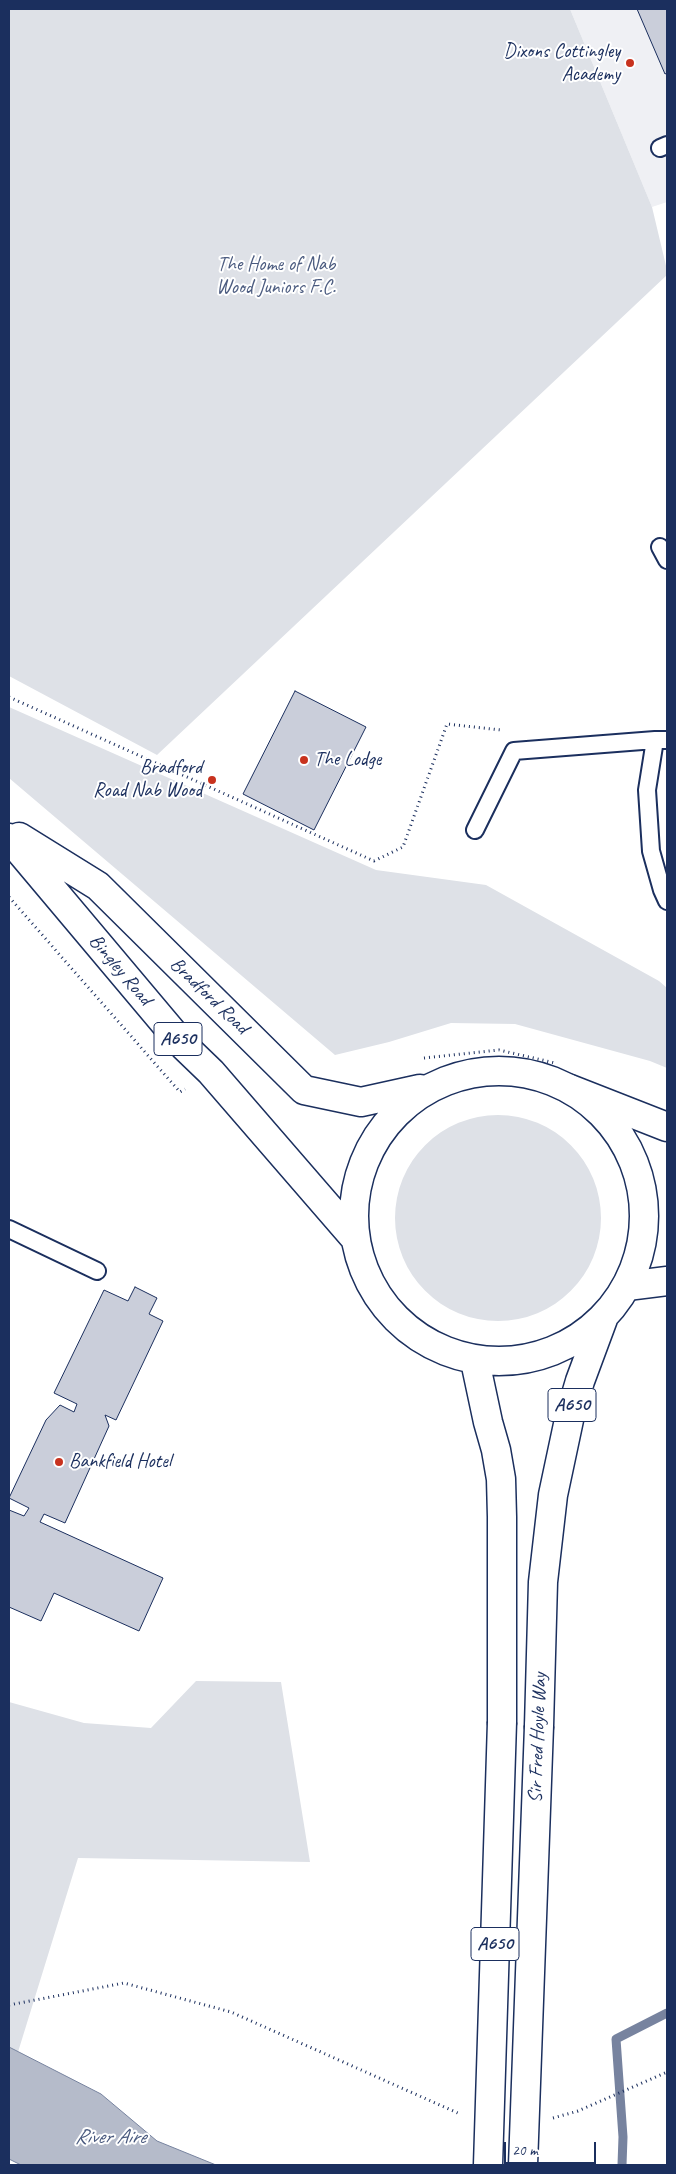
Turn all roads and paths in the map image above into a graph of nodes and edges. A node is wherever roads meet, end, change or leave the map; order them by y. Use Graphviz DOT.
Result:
graph roads {
  1 [pos="9,697"];
  2 [pos="506,730"];
  3 [pos="661,740"];
  4 [pos="475,830"];
  5 [pos="9,831"];
  6 [pos="9,838"];
  7 [pos="9,897"];
  8 [pos="667,901"];
  9 [pos="418,1059"];
  10 [pos="211,1072"];
  11 [pos="566,1077"];
  12 [pos="429,1087"];
  13 [pos="667,1127"];
  14 [pos="9,1229"];
  15 [pos="353,1236"];
  16 [pos="97,1271"];
  17 [pos="667,1282"];
  18 [pos="627,1286"];
  19 [pos="603,1319"];
  20 [pos="475,1361"];
  21 [pos="9,2005"];
  22 [pos="667,2072"];
  23 [pos="468,2117"];
  24 [pos="550,2119"];
  25 [pos="488,2165"];
  26 [pos="523,2165"];
  1 -- 2 [label="path"];
  3 -- 4 [label="lane"];
  3 -- 8 [label="lane"];
  5 -- 12 [label="main road, Bradford Road / A650"];
  6 -- 10 [label="main road, Bingley Road / A650"];
  7 -- 10 [label="path"];
  9 -- 11 [label="path"];
  10 -- 15 [label="main road, Bingley Road / A650"];
  11 -- 12 [label="main road, A650"];
  11 -- 13 [label="main road"];
  11 -- 18 [label="main road, A650"];
  12 -- 15 [label="main road, A650"];
  14 -- 16 [label="lane"];
  15 -- 20 [label="main road, A650"];
  17 -- 18 [label="main road"];
  18 -- 19 [label="main road, A650"];
  19 -- 20 [label="main road, A650"];
  19 -- 26 [label="main road, Sir Fred Hoyle Way / A650, bridge"];
  20 -- 25 [label="main road, Sir Fred Hoyle Way / A650, bridge"];
  21 -- 23 [label="path"];
  22 -- 24 [label="path"];
}
